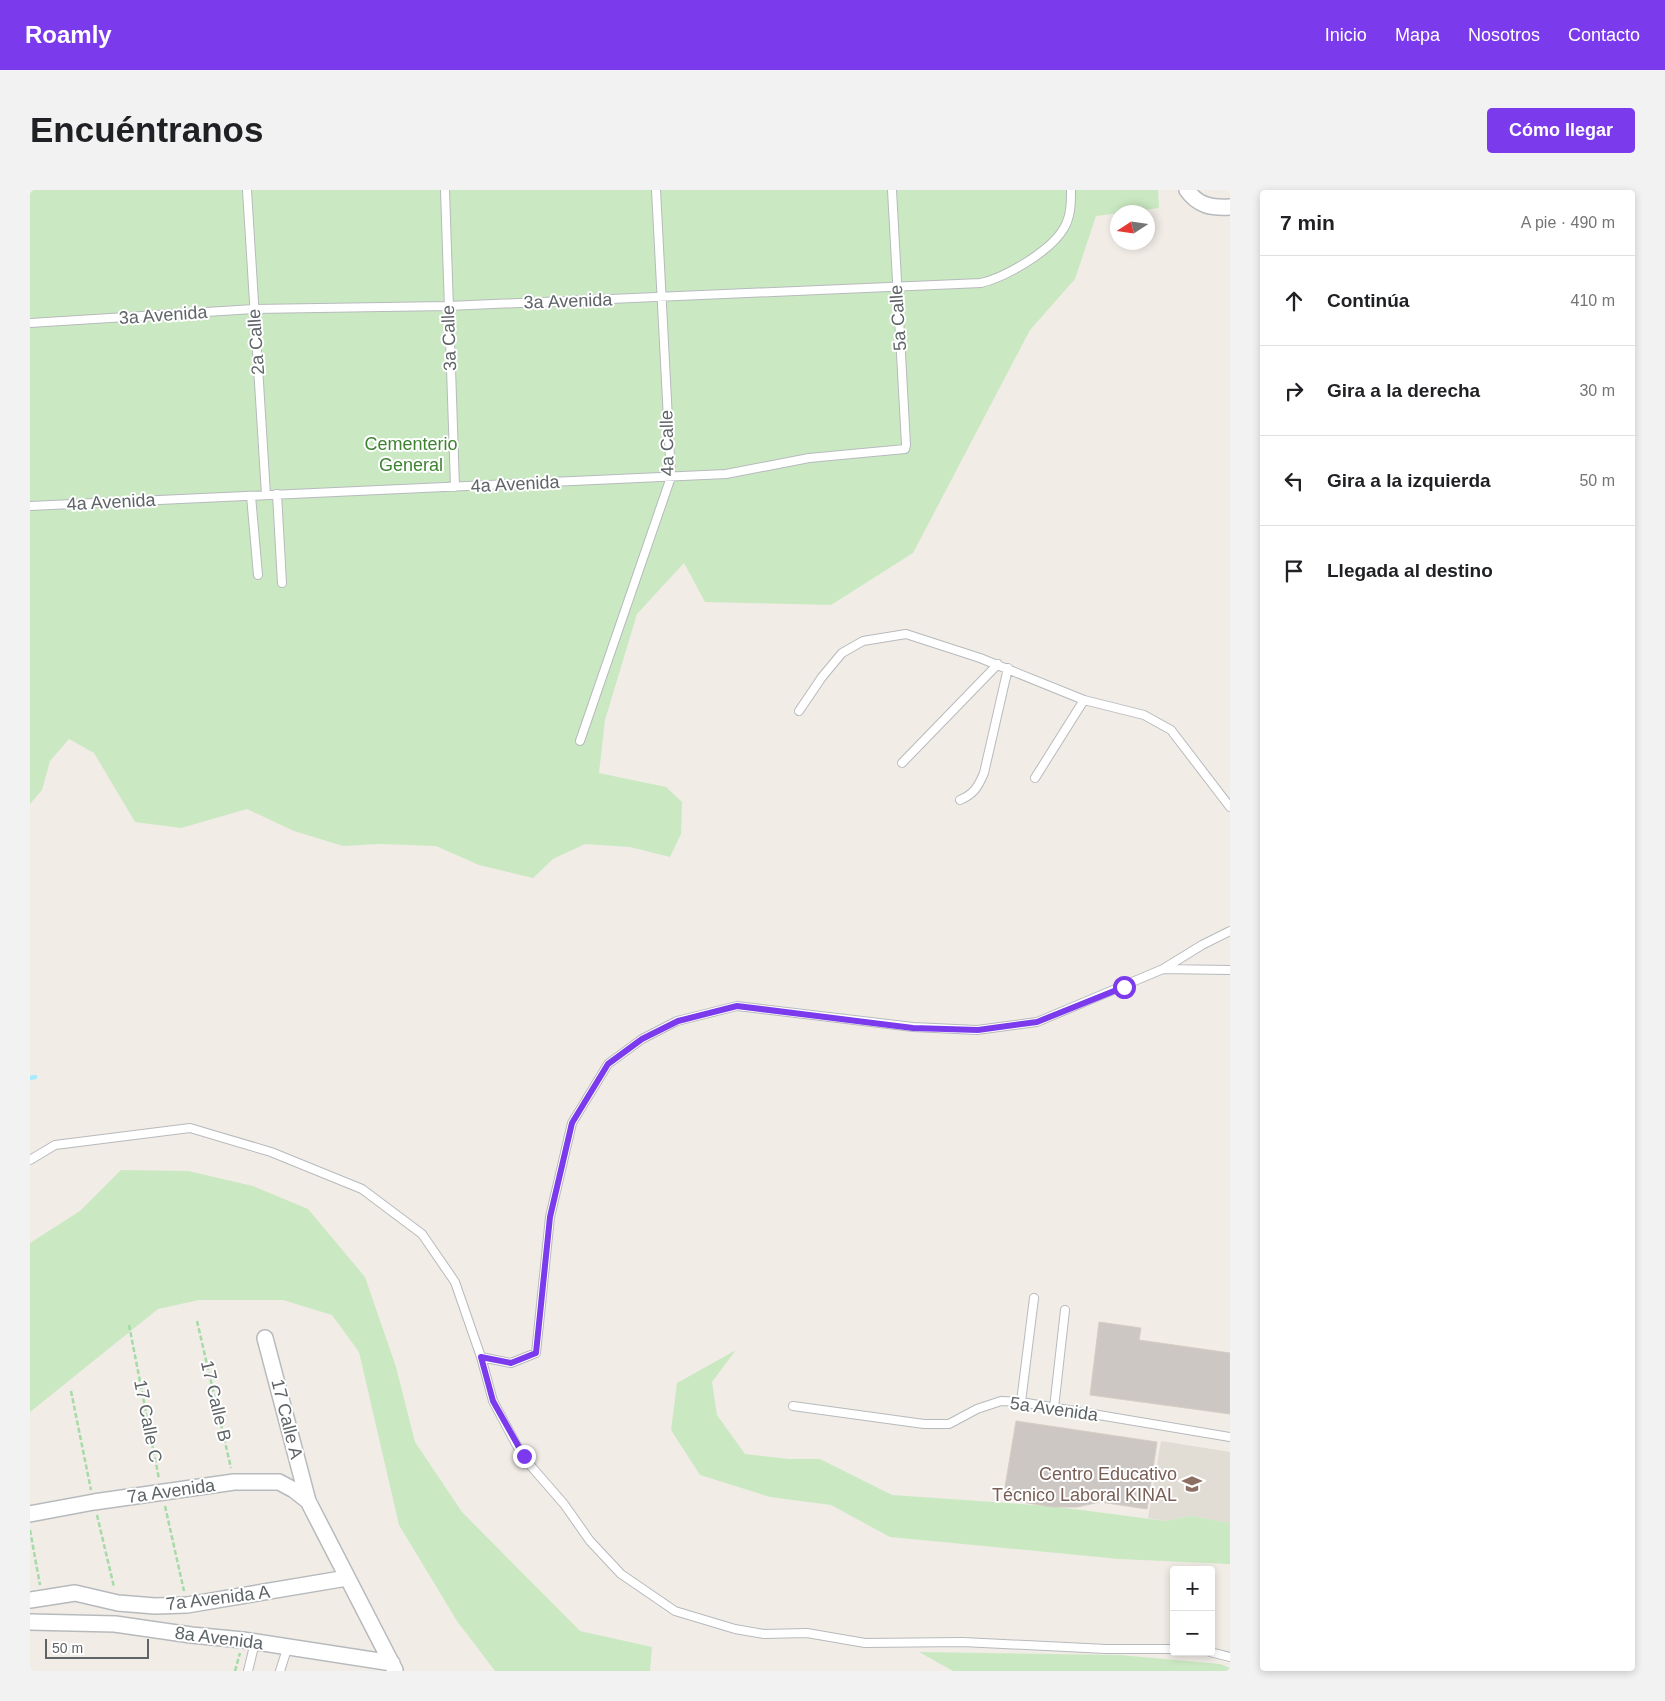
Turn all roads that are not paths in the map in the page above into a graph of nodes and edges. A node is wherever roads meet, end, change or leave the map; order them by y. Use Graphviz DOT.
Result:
graph roads {
  1 [pos="247,190"];
  2 [pos="445,190"];
  3 [pos="656,190"];
  4 [pos="892,190"];
  5 [pos="1071,190"];
  6 [pos="1190,194"];
  7 [pos="1230,207"];
  8 [pos="896,287"];
  9 [pos="662,297"];
  10 [pos="448,306"];
  11 [pos="254,309"];
  12 [pos="30,323"];
  13 [pos="906,445"];
  14 [pos="671,477"];
  15 [pos="455,487"];
  16 [pos="277,494"];
  17 [pos="266,495"];
  18 [pos="252,496"];
  19 [pos="30,506"];
  20 [pos="258,575"];
  21 [pos="282,583"];
  22 [pos="998,664"];
  23 [pos="1008,668"];
  24 [pos="1084,700"];
  25 [pos="799,711"];
  26 [pos="580,741"];
  27 [pos="902,763"];
  28 [pos="1035,778"];
  29 [pos="960,800"];
  30 [pos="1230,807"];
  31 [pos="1230,931"];
  32 [pos="1163,969"];
  33 [pos="1230,970"];
  34 [pos="30,1160"];
  35 [pos="1034,1298"];
  36 [pos="1065,1310"];
  37 [pos="265,1338"];
  38 [pos="481,1357"];
  39 [pos="1021,1402"];
  40 [pos="793,1406"];
  41 [pos="1054,1408"];
  42 [pos="1230,1436"];
  43 [pos="308,1501"];
  44 [pos="30,1514"];
  45 [pos="347,1578"];
  46 [pos="37,1599"];
  47 [pos="30,1622"];
  48 [pos="255,1642"];
  49 [pos="288,1646"];
  50 [pos="1170,1649"];
  51 [pos="1215,1653"];
  52 [pos="1230,1657"];
  53 [pos="394,1667"];
  54 [pos="248,1671"];
  55 [pos="280,1671"];
  1 -- 11 [label="lane, 2a Calle"];
  2 -- 10 [label="lane, 3a Calle"];
  3 -- 9 [label="lane, 4a Calle"];
  4 -- 8 [label="lane, 5a Calle"];
  5 -- 8 [label="lane, 3a Avenida"];
  6 -- 7 [label="street"];
  8 -- 9 [label="lane, 3a Avenida"];
  8 -- 13 [label="lane, 5a Calle"];
  9 -- 10 [label="lane, 3a Avenida"];
  9 -- 14 [label="lane, 4a Calle"];
  10 -- 11 [label="lane, 3a Avenida"];
  10 -- 15 [label="lane, 3a Calle"];
  11 -- 12 [label="lane, 3a Avenida"];
  11 -- 17 [label="lane, 2a Calle"];
  13 -- 14 [label="lane, 4a Avenida"];
  14 -- 15 [label="lane, 4a Avenida"];
  14 -- 26 [label="lane, 4a Calle"];
  15 -- 16 [label="lane, 4a Avenida"];
  16 -- 17 [label="lane, 4a Avenida"];
  16 -- 21 [label="lane"];
  17 -- 18 [label="lane, 4a Avenida"];
  18 -- 19 [label="lane, 4a Avenida"];
  18 -- 20 [label="lane"];
  22 -- 23 [label="lane"];
  22 -- 25 [label="lane"];
  22 -- 27 [label="lane"];
  23 -- 24 [label="lane"];
  23 -- 29 [label="lane"];
  24 -- 28 [label="lane"];
  24 -- 30 [label="lane"];
  31 -- 32 [label="lane"];
  32 -- 33 [label="lane"];
  32 -- 38 [label="lane"];
  34 -- 38 [label="lane"];
  35 -- 39 [label="lane"];
  36 -- 41 [label="lane"];
  37 -- 43 [label="street, 17 Calle A"];
  38 -- 50 [label="lane"];
  39 -- 40 [label="lane, 5a Avenida"];
  39 -- 41 [label="lane, 5a Avenida"];
  41 -- 42 [label="lane, 5a Avenida"];
  43 -- 44 [label="street, 7a Avenida"];
  43 -- 45 [label="street"];
  45 -- 46 [label="street, 7a Avenida A"];
  45 -- 53 [label="street"];
  47 -- 48 [label="street, 8a Avenida"];
  48 -- 49 [label="street, 8a Avenida"];
  48 -- 54 [label="lane"];
  49 -- 53 [label="street, 8a Avenida"];
  49 -- 55 [label="lane"];
  51 -- 52 [label="lane"];
}
